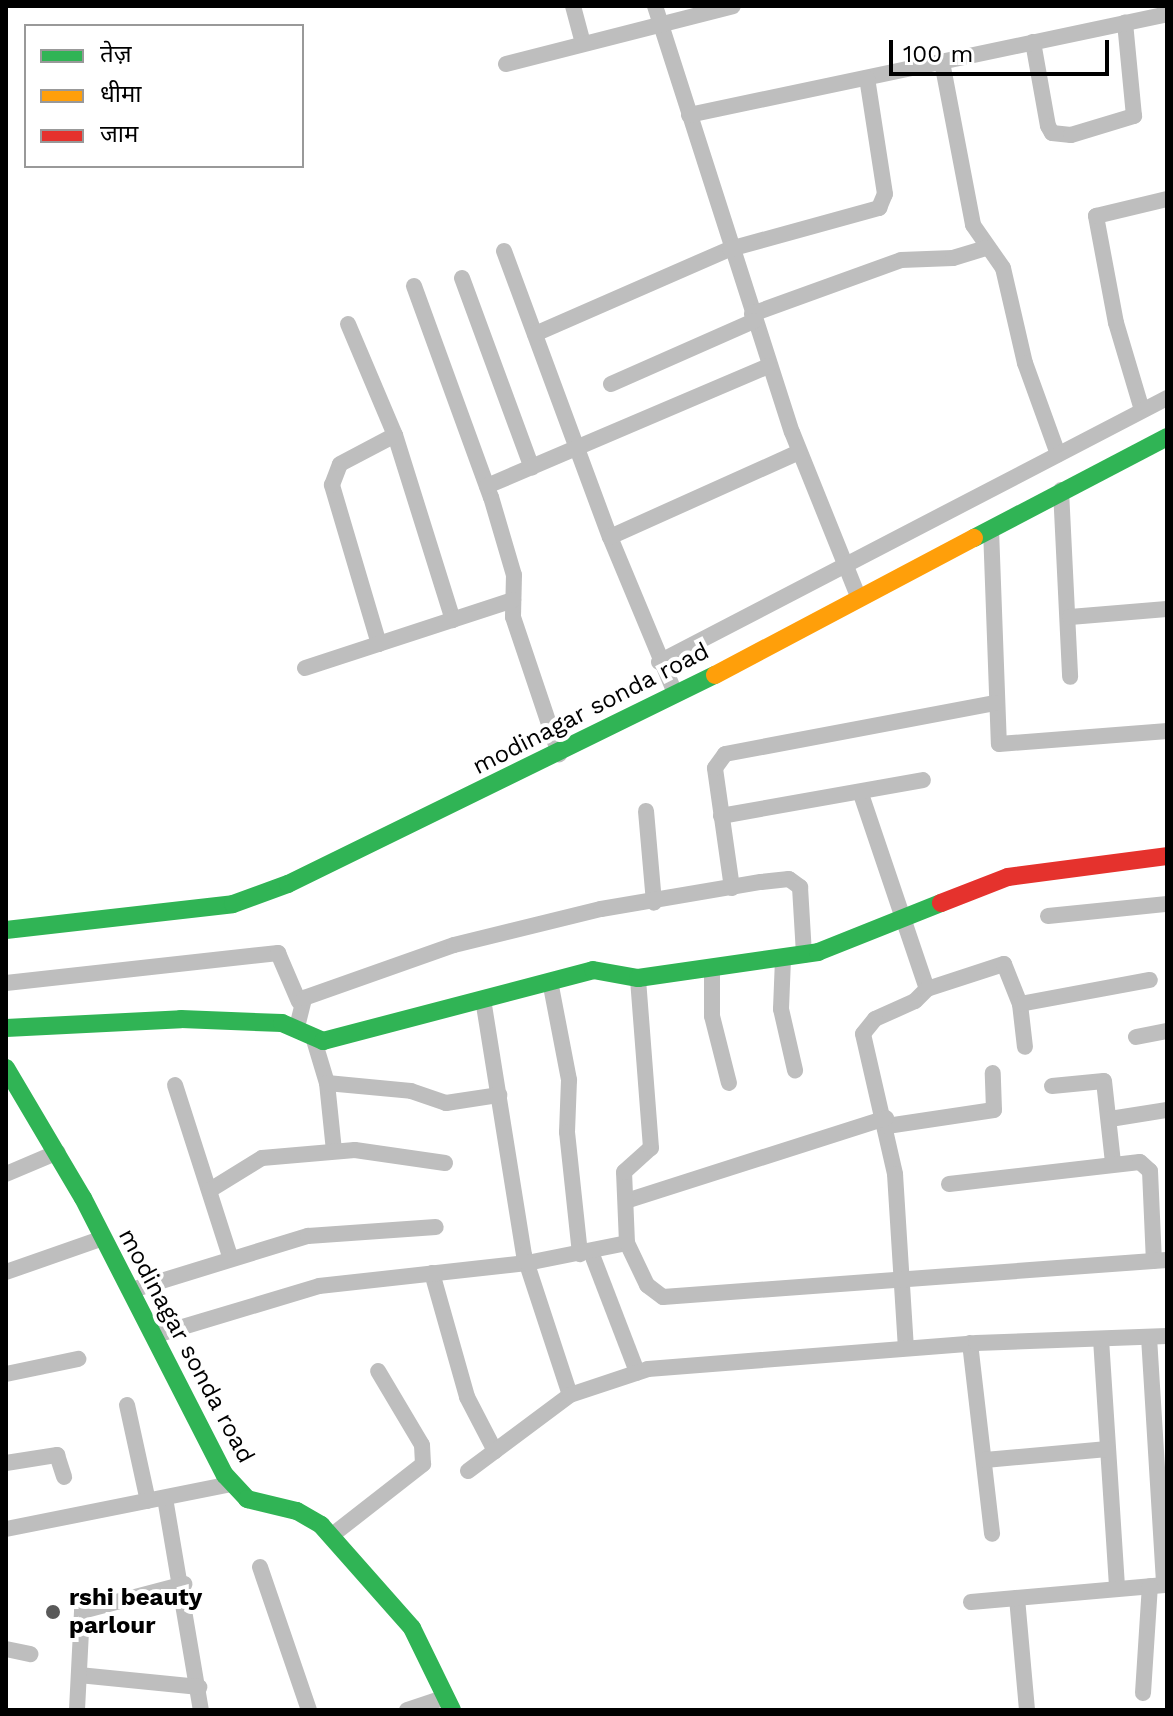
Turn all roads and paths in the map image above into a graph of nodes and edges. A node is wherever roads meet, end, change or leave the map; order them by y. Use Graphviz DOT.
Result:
graph roads {
  1 [pos="573,6"];
  2 [pos="733,6"];
  3 [pos="657,13"];
  4 [pos="1167,14"];
  5 [pos="1125,22"];
  6 [pos="1033,42"];
  7 [pos="583,43"];
  8 [pos="942,62"];
  9 [pos="506,64"];
  10 [pos="867,78"];
  11 [pos="689,115"];
  12 [pos="1167,199"];
  13 [pos="986,248"];
  14 [pos="730,249"];
  15 [pos="504,251"];
  16 [pos="462,278"];
  17 [pos="414,286"];
  18 [pos="753,318"];
  19 [pos="348,324"];
  20 [pos="535,334"];
  21 [pos="769,366"];
  22 [pos="611,384"];
  23 [pos="1167,398"];
  24 [pos="1142,410"];
  25 [pos="395,435"];
  26 [pos="1167,437"];
  27 [pos="579,449"];
  28 [pos="799,452"];
  29 [pos="1058,454"];
  30 [pos="532,468"];
  31 [pos="487,486"];
  32 [pos="1061,490"];
  33 [pos="991,529"];
  34 [pos="610,537"];
  35 [pos="851,582"];
  36 [pos="513,600"];
  37 [pos="1167,609"];
  38 [pos="1070,617"];
  39 [pos="453,620"];
  40 [pos="379,644"];
  41 [pos="660,664"];
  42 [pos="305,668"];
  43 [pos="1070,677"];
  44 [pos="673,690"];
  45 [pos="994,703"];
  46 [pos="1167,731"];
  47 [pos="556,749"];
  48 [pos="923,780"];
  49 [pos="861,794"];
  50 [pos="646,811"];
  51 [pos="721,816"];
  52 [pos="1167,856"];
  53 [pos="732,888"];
  54 [pos="654,903"];
  55 [pos="1167,904"];
  56 [pos="1048,916"];
  57 [pos="903,917"];
  58 [pos="6,930"];
  59 [pos="804,955"];
  60 [pos="783,959"];
  61 [pos="712,967"];
  62 [pos="638,978"];
  63 [pos="1150,980"];
  64 [pos="550,981"];
  65 [pos="6,983"];
  66 [pos="927,989"];
  67 [pos="483,999"];
  68 [pos="299,1002"];
  69 [pos="1020,1004"];
  70 [pos="297,1027"];
  71 [pos="6,1028"];
  72 [pos="1167,1031"];
  73 [pos="1136,1037"];
  74 [pos="314,1040"];
  75 [pos="1025,1047"];
  76 [pos="6,1068"];
  77 [pos="795,1070"];
  78 [pos="993,1073"];
  79 [pos="327,1083"];
  80 [pos="729,1083"];
  81 [pos="175,1085"];
  82 [pos="1052,1086"];
  83 [pos="499,1095"];
  84 [pos="1167,1110"];
  85 [pos="1110,1119"];
  86 [pos="886,1122"];
  87 [pos="334,1151"];
  88 [pos="58,1152"];
  89 [pos="445,1163"];
  90 [pos="1113,1163"];
  91 [pos="6,1174"];
  92 [pos="949,1184"];
  93 [pos="210,1190"];
  94 [pos="626,1201"];
  95 [pos="436,1227"];
  96 [pos="103,1238"];
  97 [pos="627,1243"];
  98 [pos="586,1253"];
  99 [pos="230,1256"];
  100 [pos="1160,1260"];
  101 [pos="527,1263"];
  102 [pos="6,1272"];
  103 [pos="432,1273"];
  104 [pos="903,1279"];
  105 [pos="132,1290"];
  106 [pos="156,1335"];
  107 [pos="1167,1336"];
  108 [pos="1149,1337"];
  109 [pos="1101,1339"];
  110 [pos="970,1343"];
  111 [pos="906,1348"];
  112 [pos="78,1359"];
  113 [pos="378,1371"];
  114 [pos="637,1372"];
  115 [pos="6,1374"];
  116 [pos="570,1395"];
  117 [pos="127,1405"];
  118 [pos="1108,1449"];
  119 [pos="495,1451"];
  120 [pos="985,1460"];
  121 [pos="6,1463"];
  122 [pos="468,1471"];
  123 [pos="64,1477"];
  124 [pos="231,1484"];
  125 [pos="165,1498"];
  126 [pos="148,1501"];
  127 [pos="6,1529"];
  128 [pos="992,1534"];
  129 [pos="331,1536"];
  130 [pos="260,1567"];
  131 [pos="184,1584"];
  132 [pos="1160,1585"];
  133 [pos="1117,1588"];
  134 [pos="1017,1598"];
  135 [pos="971,1602"];
  136 [pos="6,1649"];
  137 [pos="30,1654"];
  138 [pos="79,1675"];
  139 [pos="199,1687"];
  140 [pos="1143,1693"];
  141 [pos="449,1703"];
  142 [pos="77,1710"];
  143 [pos="201,1710"];
  144 [pos="309,1710"];
  145 [pos="407,1710"];
  146 [pos="1027,1710"];
  1 -- 7 [label="street"];
  2 -- 3 [label="street"];
  3 -- 7 [label="street"];
  3 -- 11 [label="street"];
  4 -- 5 [label="street"];
  5 -- 6 [label="street"];
  5 -- 6 [label="street"];
  6 -- 8 [label="street"];
  7 -- 9 [label="street"];
  8 -- 10 [label="street"];
  8 -- 13 [label="street"];
  10 -- 11 [label="street"];
  10 -- 14 [label="street"];
  11 -- 14 [label="street"];
  12 -- 24 [label="street"];
  13 -- 18 [label="street"];
  13 -- 29 [label="street"];
  14 -- 18 [label="street"];
  14 -- 20 [label="street"];
  15 -- 20 [label="street"];
  16 -- 30 [label="street"];
  17 -- 31 [label="street"];
  18 -- 21 [label="street"];
  18 -- 22 [label="street"];
  19 -- 25 [label="street"];
  20 -- 27 [label="street"];
  21 -- 27 [label="street"];
  21 -- 28 [label="street"];
  23 -- 24 [label="street"];
  24 -- 29 [label="street"];
  25 -- 39 [label="street"];
  25 -- 40 [label="street"];
  26 -- 32 [label="street, modinagar sonda road"];
  27 -- 30 [label="street"];
  27 -- 34 [label="street"];
  28 -- 34 [label="street"];
  28 -- 35 [label="street"];
  29 -- 35 [label="street"];
  30 -- 31 [label="street"];
  31 -- 36 [label="street"];
  32 -- 33 [label="street, modinagar sonda road"];
  32 -- 38 [label="street"];
  33 -- 35 [label="street, modinagar sonda road"];
  33 -- 45 [label="street"];
  34 -- 41 [label="street"];
  35 -- 41 [label="street"];
  35 -- 44 [label="street, modinagar sonda road"];
  36 -- 39 [label="street"];
  36 -- 47 [label="street"];
  37 -- 38 [label="street"];
  38 -- 43 [label="street"];
  39 -- 40 [label="street"];
  40 -- 42 [label="street"];
  41 -- 44 [label="street"];
  44 -- 47 [label="street, modinagar sonda road"];
  45 -- 46 [label="street"];
  45 -- 51 [label="street"];
  47 -- 58 [label="street, modinagar sonda road"];
  48 -- 49 [label="street"];
  49 -- 51 [label="street"];
  49 -- 57 [label="street"];
  50 -- 54 [label="street"];
  51 -- 53 [label="street"];
  52 -- 57 [label="street"];
  53 -- 54 [label="street"];
  53 -- 59 [label="street"];
  54 -- 68 [label="street"];
  55 -- 56 [label="street"];
  57 -- 59 [label="street"];
  57 -- 66 [label="street"];
  59 -- 60 [label="street"];
  60 -- 61 [label="street"];
  60 -- 77 [label="street"];
  61 -- 62 [label="street"];
  61 -- 80 [label="street"];
  62 -- 64 [label="street"];
  62 -- 94 [label="street"];
  63 -- 69 [label="street"];
  64 -- 67 [label="street"];
  64 -- 98 [label="street"];
  65 -- 68 [label="street"];
  66 -- 69 [label="street"];
  66 -- 86 [label="street"];
  67 -- 74 [label="street"];
  67 -- 83 [label="street"];
  68 -- 70 [label="street"];
  69 -- 75 [label="street"];
  70 -- 71 [label="street"];
  70 -- 74 [label="street"];
  72 -- 73 [label="street"];
  74 -- 79 [label="street"];
  76 -- 88 [label="street, modinagar sonda road"];
  78 -- 86 [label="street"];
  79 -- 83 [label="street"];
  79 -- 87 [label="street"];
  81 -- 93 [label="street"];
  82 -- 85 [label="street"];
  83 -- 101 [label="street"];
  84 -- 85 [label="street"];
  85 -- 90 [label="street"];
  86 -- 94 [label="street"];
  86 -- 104 [label="street"];
  87 -- 89 [label="street"];
  87 -- 93 [label="street"];
  88 -- 91 [label="street"];
  88 -- 96 [label="street, modinagar sonda road"];
  90 -- 92 [label="street"];
  90 -- 100 [label="street"];
  93 -- 99 [label="street"];
  94 -- 97 [label="street"];
  95 -- 99 [label="street"];
  96 -- 102 [label="street"];
  96 -- 105 [label="street, modinagar sonda road"];
  97 -- 98 [label="street"];
  97 -- 104 [label="street"];
  98 -- 101 [label="street"];
  98 -- 114 [label="street"];
  99 -- 105 [label="street"];
  100 -- 104 [label="street"];
  101 -- 103 [label="street"];
  101 -- 116 [label="street"];
  103 -- 106 [label="street"];
  103 -- 119 [label="street"];
  104 -- 111 [label="street"];
  105 -- 106 [label="street, modinagar sonda road"];
  106 -- 124 [label="street, modinagar sonda road"];
  107 -- 108 [label="street"];
  108 -- 109 [label="street"];
  108 -- 132 [label="street"];
  109 -- 110 [label="street"];
  109 -- 118 [label="street"];
  110 -- 111 [label="street"];
  110 -- 120 [label="street"];
  111 -- 114 [label="street"];
  112 -- 115 [label="street"];
  113 -- 129 [label="street"];
  114 -- 116 [label="street"];
  116 -- 119 [label="street"];
  117 -- 126 [label="street"];
  118 -- 120 [label="street"];
  118 -- 133 [label="street"];
  119 -- 122 [label="street"];
  120 -- 128 [label="street"];
  121 -- 123 [label="street"];
  124 -- 125 [label="street"];
  124 -- 129 [label="street, modinagar sonda road"];
  125 -- 126 [label="street"];
  125 -- 131 [label="street"];
  126 -- 127 [label="street"];
  129 -- 141 [label="street, modinagar sonda road"];
  130 -- 144 [label="street"];
  131 -- 138 [label="street"];
  131 -- 139 [label="street"];
  132 -- 133 [label="street"];
  132 -- 140 [label="street"];
  133 -- 134 [label="street"];
  134 -- 135 [label="street"];
  134 -- 146 [label="street"];
  136 -- 137 [label="street"];
  138 -- 139 [label="street"];
  138 -- 142 [label="street"];
  139 -- 143 [label="street"];
  141 -- 145 [label="street"];
}
